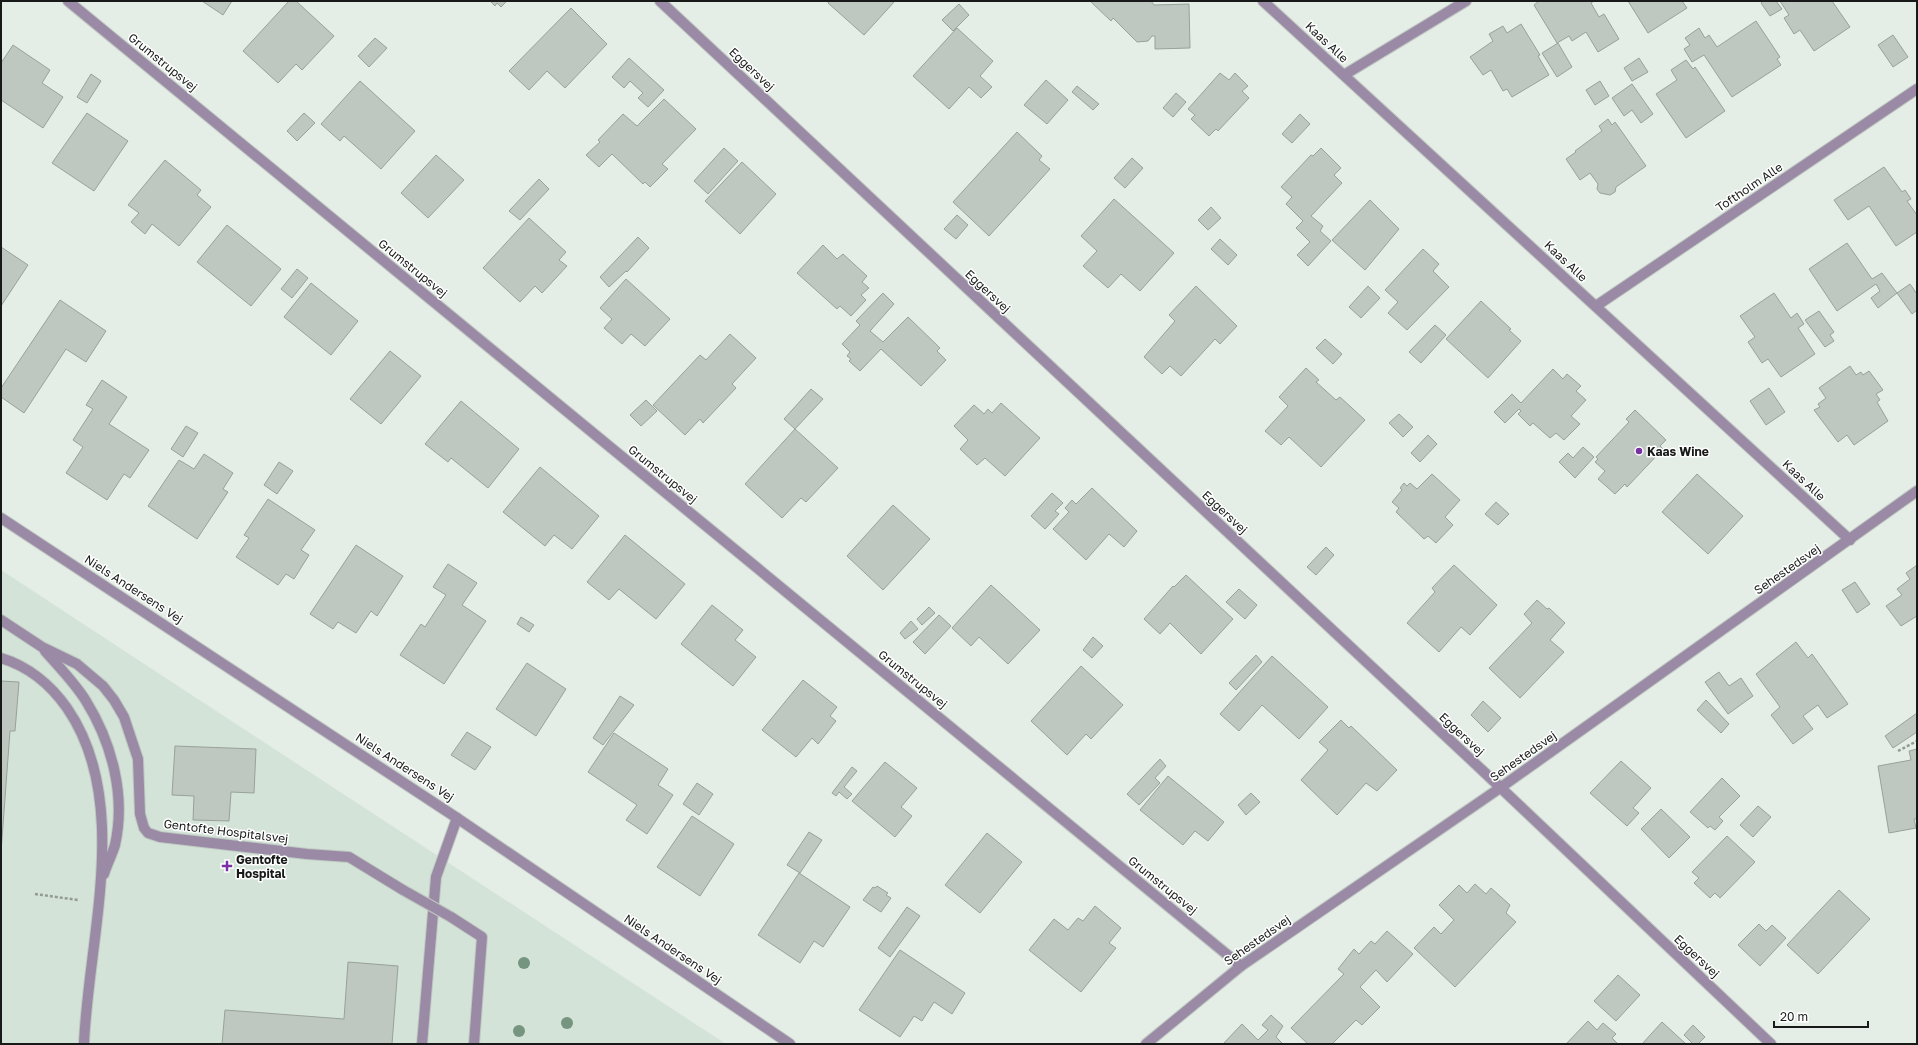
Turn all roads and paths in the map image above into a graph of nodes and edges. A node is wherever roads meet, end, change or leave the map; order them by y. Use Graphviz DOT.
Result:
graph roads {
  1 [pos="68,1"];
  2 [pos="660,1"];
  3 [pos="1263,1"];
  4 [pos="1466,1"];
  5 [pos="1344,75"];
  6 [pos="1917,89"];
  7 [pos="1596,306"];
  8 [pos="1917,491"];
  9 [pos="1,518"];
  10 [pos="1850,540"];
  11 [pos="1,620"];
  12 [pos="42,647"];
  13 [pos="1,658"];
  14 [pos="1917,741"];
  15 [pos="1898,751"];
  16 [pos="1500,788"];
  17 [pos="458,818"];
  18 [pos="102,879"];
  19 [pos="35,894"];
  20 [pos="98,902"];
  21 [pos="1241,966"];
  22 [pos="84,1044"];
  23 [pos="422,1044"];
  24 [pos="474,1044"];
  25 [pos="790,1044"];
  26 [pos="1146,1044"];
  27 [pos="1771,1044"];
  1 -- 21 [label="street, Grumstrupsvej"];
  2 -- 16 [label="street, Eggersvej"];
  3 -- 5 [label="street, Kaas Alle"];
  4 -- 5 [label="street"];
  5 -- 7 [label="street, Kaas Alle"];
  6 -- 7 [label="street, Toftholm Alle"];
  7 -- 10 [label="street, Kaas Alle"];
  8 -- 10 [label="street, Sehestedsvej"];
  9 -- 17 [label="street, Niels Andersens Vej"];
  10 -- 16 [label="street, Sehestedsvej"];
  11 -- 12 [label="street, Gentofte Hospitalsvej"];
  12 -- 18 [label="street"];
  12 -- 24 [label="street, Gentofte Hospitalsvej, bridge"];
  13 -- 18 [label="street"];
  14 -- 15 [label="path"];
  16 -- 21 [label="street, Sehestedsvej"];
  16 -- 27 [label="street, Eggersvej"];
  17 -- 23 [label="street"];
  17 -- 25 [label="street, Niels Andersens Vej"];
  18 -- 20 [label="street"];
  19 -- 20 [label="path"];
  20 -- 22 [label="street"];
  21 -- 26 [label="street, Sehestedsvej"];
}
